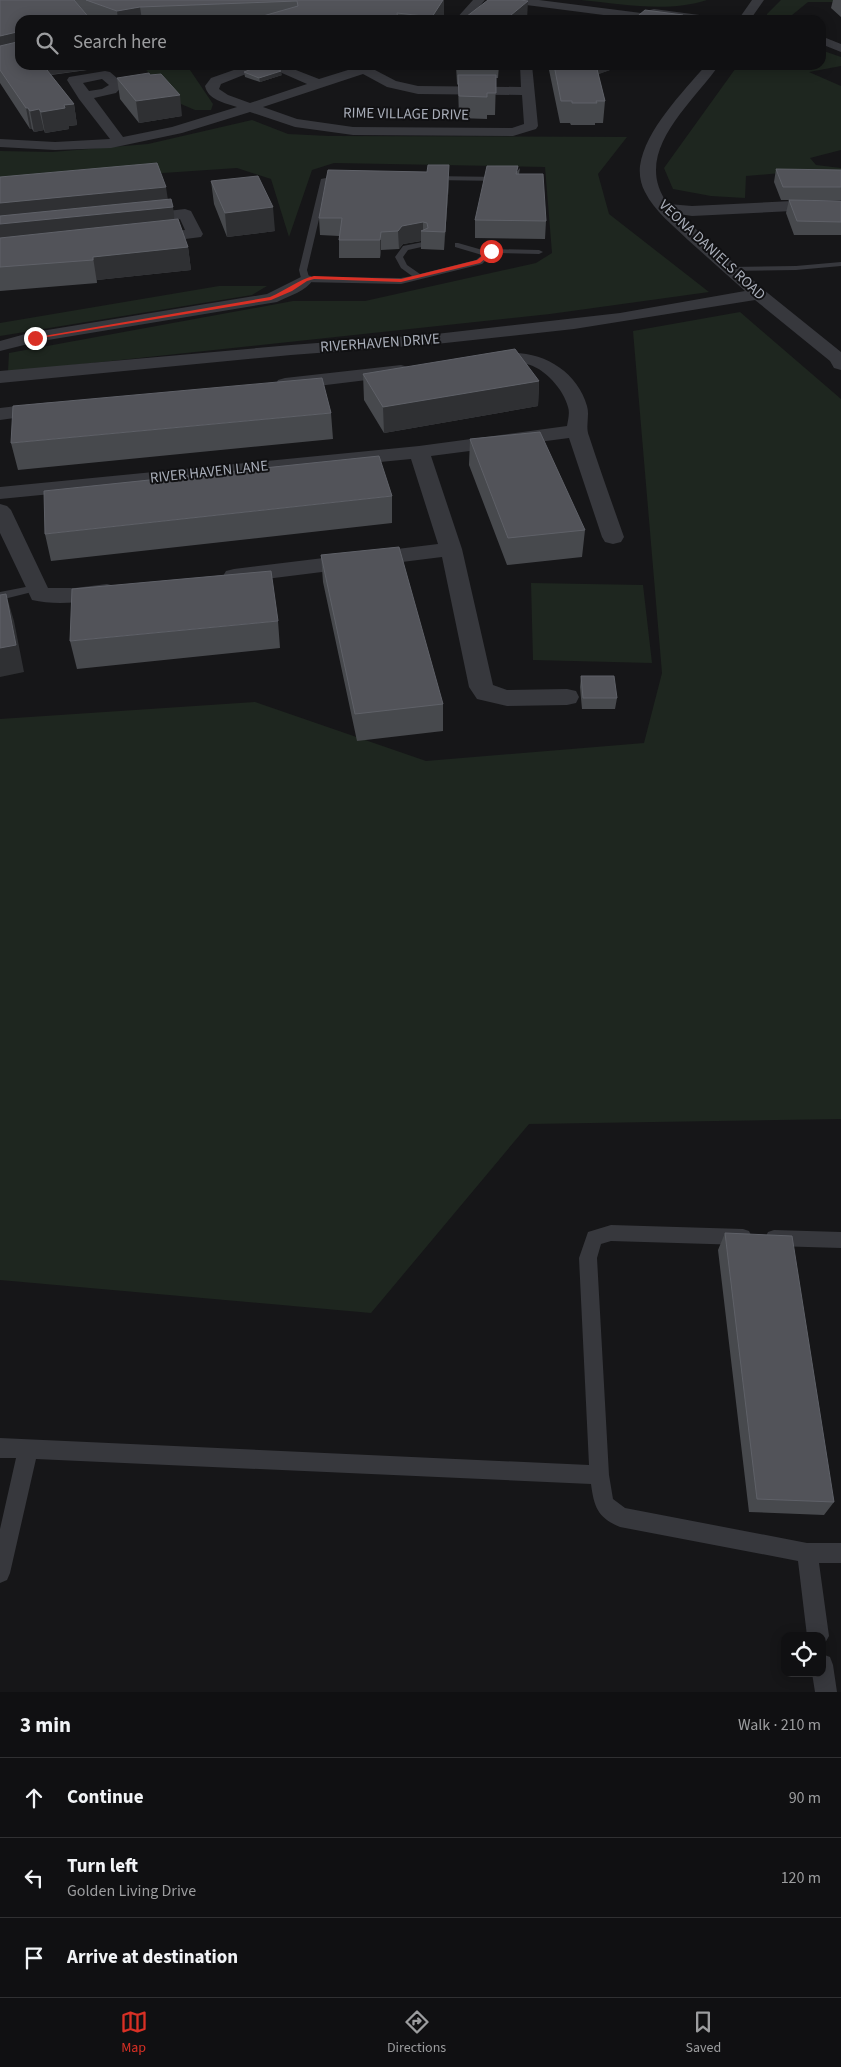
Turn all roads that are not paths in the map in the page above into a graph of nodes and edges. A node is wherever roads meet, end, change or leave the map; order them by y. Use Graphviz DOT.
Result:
graph roads {
  1 [pos="479,0"];
  2 [pos="511,0"];
  3 [pos="547,0"];
  4 [pos="758,0"];
  5 [pos="466,15"];
  6 [pos="631,15"];
  7 [pos="667,15"];
  8 [pos="748,15"];
  9 [pos="826,43"];
  10 [pos="841,48"];
  11 [pos="245,70"];
  12 [pos="284,70"];
  13 [pos="362,70"];
  14 [pos="375,70"];
  15 [pos="526,70"];
  16 [pos="709,70"];
  17 [pos="319,84"];
  18 [pos="528,91"];
  19 [pos="84,96"];
  20 [pos="248,108"];
  21 [pos="119,141"];
  22 [pos="0,143"];
  23 [pos="355,176"];
  24 [pos="423,178"];
  25 [pos="511,180"];
  26 [pos="841,207"];
  27 [pos="663,208"];
  28 [pos="126,220"];
  29 [pos="127,241"];
  30 [pos="423,244"];
  31 [pos="458,245"];
  32 [pos="538,252"];
  33 [pos="488,254"];
  34 [pos="841,264"];
  35 [pos="730,269"];
  36 [pos="418,276"];
  37 [pos="305,280"];
  38 [pos="758,294"];
  39 [pos="0,346"];
  40 [pos="468,363"];
  41 [pos="841,364"];
  42 [pos="422,369"];
  43 [pos="0,377"];
  44 [pos="272,385"];
  45 [pos="68,407"];
  46 [pos="0,414"];
  47 [pos="577,431"];
  48 [pos="419,452"];
  49 [pos="0,493"];
  50 [pos="0,510"];
  51 [pos="613,537"];
  52 [pos="451,549"];
  53 [pos="214,578"];
  54 [pos="36,588"];
  55 [pos="124,589"];
  56 [pos="0,596"];
  57 [pos="567,697"];
  58 [pos="841,1240"];
  59 [pos="0,1448"];
  60 [pos="28,1450"];
  61 [pos="599,1475"];
  62 [pos="807,1553"];
  63 [pos="841,1553"];
  64 [pos="0,1573"];
  65 [pos="817,1632"];
  66 [pos="824,1677"];
  67 [pos="826,1692"];
  1 -- 5 [label="street"];
  2 -- 6 [label="street"];
  3 -- 7 [label="street"];
  4 -- 8 [label="street"];
  9 -- 10 [label="street"];
  11 -- 20 [label="street, RIME VILLAGE DRIVE"];
  12 -- 17 [label="street"];
  13 -- 17 [label="street, RIME VILLAGE DRIVE"];
  14 -- 18 [label="street, RIME VILLAGE DRIVE"];
  15 -- 18 [label="street, RIME VILLAGE DRIVE"];
  16 -- 27 [label="street, VEONA DANIELS ROAD"];
  17 -- 20 [label="street, RIME VILLAGE DRIVE"];
  18 -- 20 [label="street, RIME VILLAGE DRIVE"];
  19 -- 21 [label="street"];
  20 -- 21 [label="street, RIME VILLAGE DRIVE"];
  21 -- 22 [label="street, RIME VILLAGE DRIVE"];
  23 -- 37 [label="lane"];
  24 -- 25 [label="lane"];
  26 -- 27 [label="street"];
  27 -- 35 [label="street, VEONA DANIELS ROAD"];
  28 -- 29 [label="street"];
  30 -- 36 [label="lane"];
  31 -- 33 [label="lane"];
  32 -- 33 [label="lane"];
  33 -- 36 [label="lane"];
  34 -- 35 [label="lane"];
  35 -- 38 [label="street, VEONA DANIELS ROAD"];
  36 -- 37 [label="lane"];
  37 -- 39 [label="street"];
  38 -- 41 [label="street, VEONA DANIELS ROAD"];
  38 -- 43 [label="street, RIVERHAVEN DRIVE"];
  40 -- 47 [label="street"];
  42 -- 44 [label="street"];
  45 -- 46 [label="street"];
  47 -- 48 [label="street, RIVER HAVEN LANE"];
  47 -- 51 [label="street"];
  48 -- 49 [label="street, RIVER HAVEN LANE"];
  48 -- 52 [label="street"];
  50 -- 54 [label="street"];
  52 -- 53 [label="street"];
  52 -- 57 [label="street"];
  54 -- 55 [label="street"];
  54 -- 56 [label="lane"];
  58 -- 61 [label="lane"];
  59 -- 60 [label="lane"];
  60 -- 61 [label="lane"];
  60 -- 64 [label="lane"];
  61 -- 62 [label="lane"];
  62 -- 63 [label="lane"];
  62 -- 65 [label="lane"];
  66 -- 67 [label="lane"];
}
